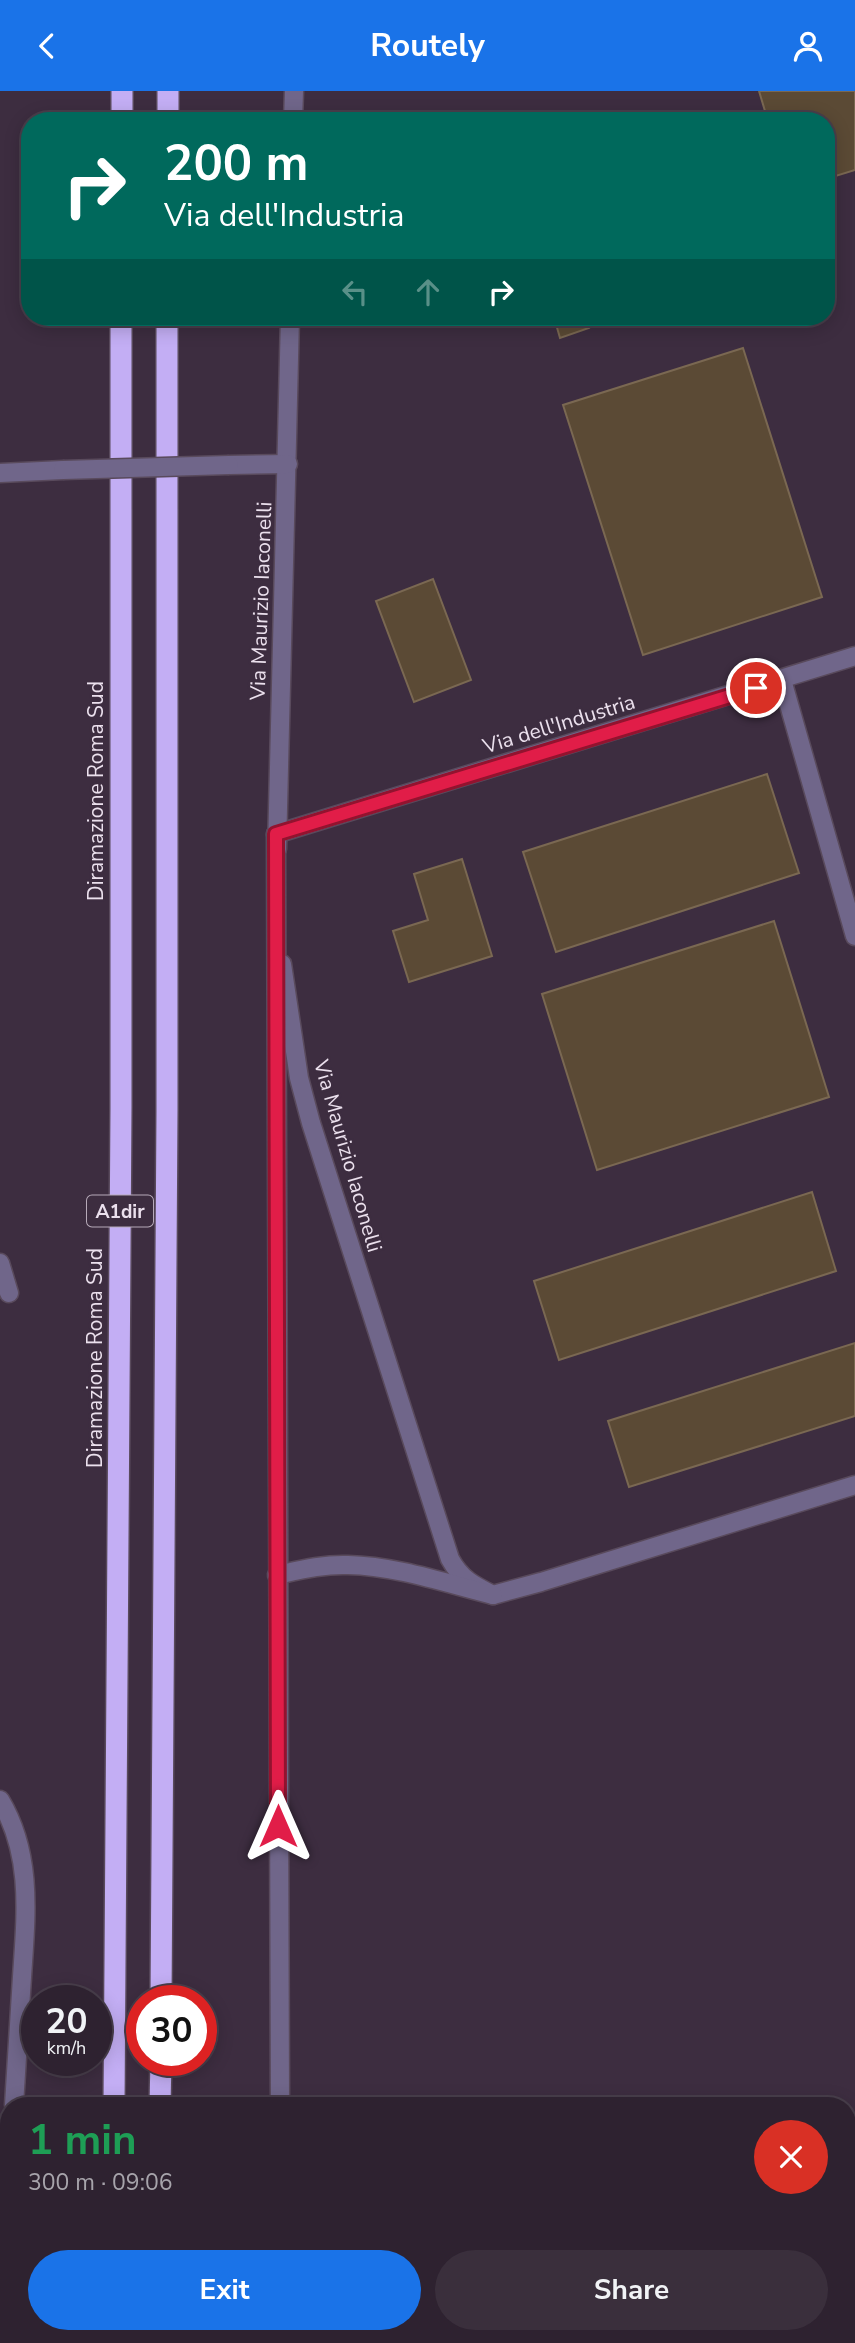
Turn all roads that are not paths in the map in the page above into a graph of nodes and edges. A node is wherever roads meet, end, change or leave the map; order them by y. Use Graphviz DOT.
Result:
graph roads {
  1 [pos="122,91"];
  2 [pos="168,91"];
  3 [pos="294,91"];
  4 [pos="122,112"];
  5 [pos="168,112"];
  6 [pos="293,112"];
  7 [pos="121,326"];
  8 [pos="167,326"];
  9 [pos="290,326"];
  10 [pos="288,464"];
  11 [pos="0,473"];
  12 [pos="855,656"];
  13 [pos="782,680"];
  14 [pos="276,834"];
  15 [pos="855,936"];
  16 [pos="0,1263"];
  17 [pos="9,1293"];
  18 [pos="855,1485"];
  19 [pos="277,1575"];
  20 [pos="493,1595"];
  21 [pos="0,1800"];
  22 [pos="161,1985"];
  23 [pos="160,2076"];
  24 [pos="15,2097"];
  25 [pos="114,2097"];
  26 [pos="160,2097"];
  27 [pos="280,2097"];
  1 -- 4 [label="highway"];
  2 -- 5 [label="highway"];
  3 -- 6 [label="street"];
  7 -- 25 [label="highway, Diramazione Roma Sud / A1dir"];
  8 -- 22 [label="highway, A1dir"];
  9 -- 10 [label="street, Via Maurizio Iaconelli"];
  10 -- 11 [label="street, bridge"];
  10 -- 14 [label="street, Via Maurizio Iaconelli"];
  12 -- 13 [label="street, Via dell'Industria"];
  13 -- 14 [label="street, Via dell'Industria"];
  13 -- 15 [label="street"];
  14 -- 19 [label="street"];
  14 -- 20 [label="street, Via Maurizio Iaconelli"];
  16 -- 17 [label="street"];
  18 -- 20 [label="street"];
  19 -- 20 [label="street"];
  19 -- 27 [label="street"];
  21 -- 24 [label="street"];
  23 -- 26 [label="highway"];
}
